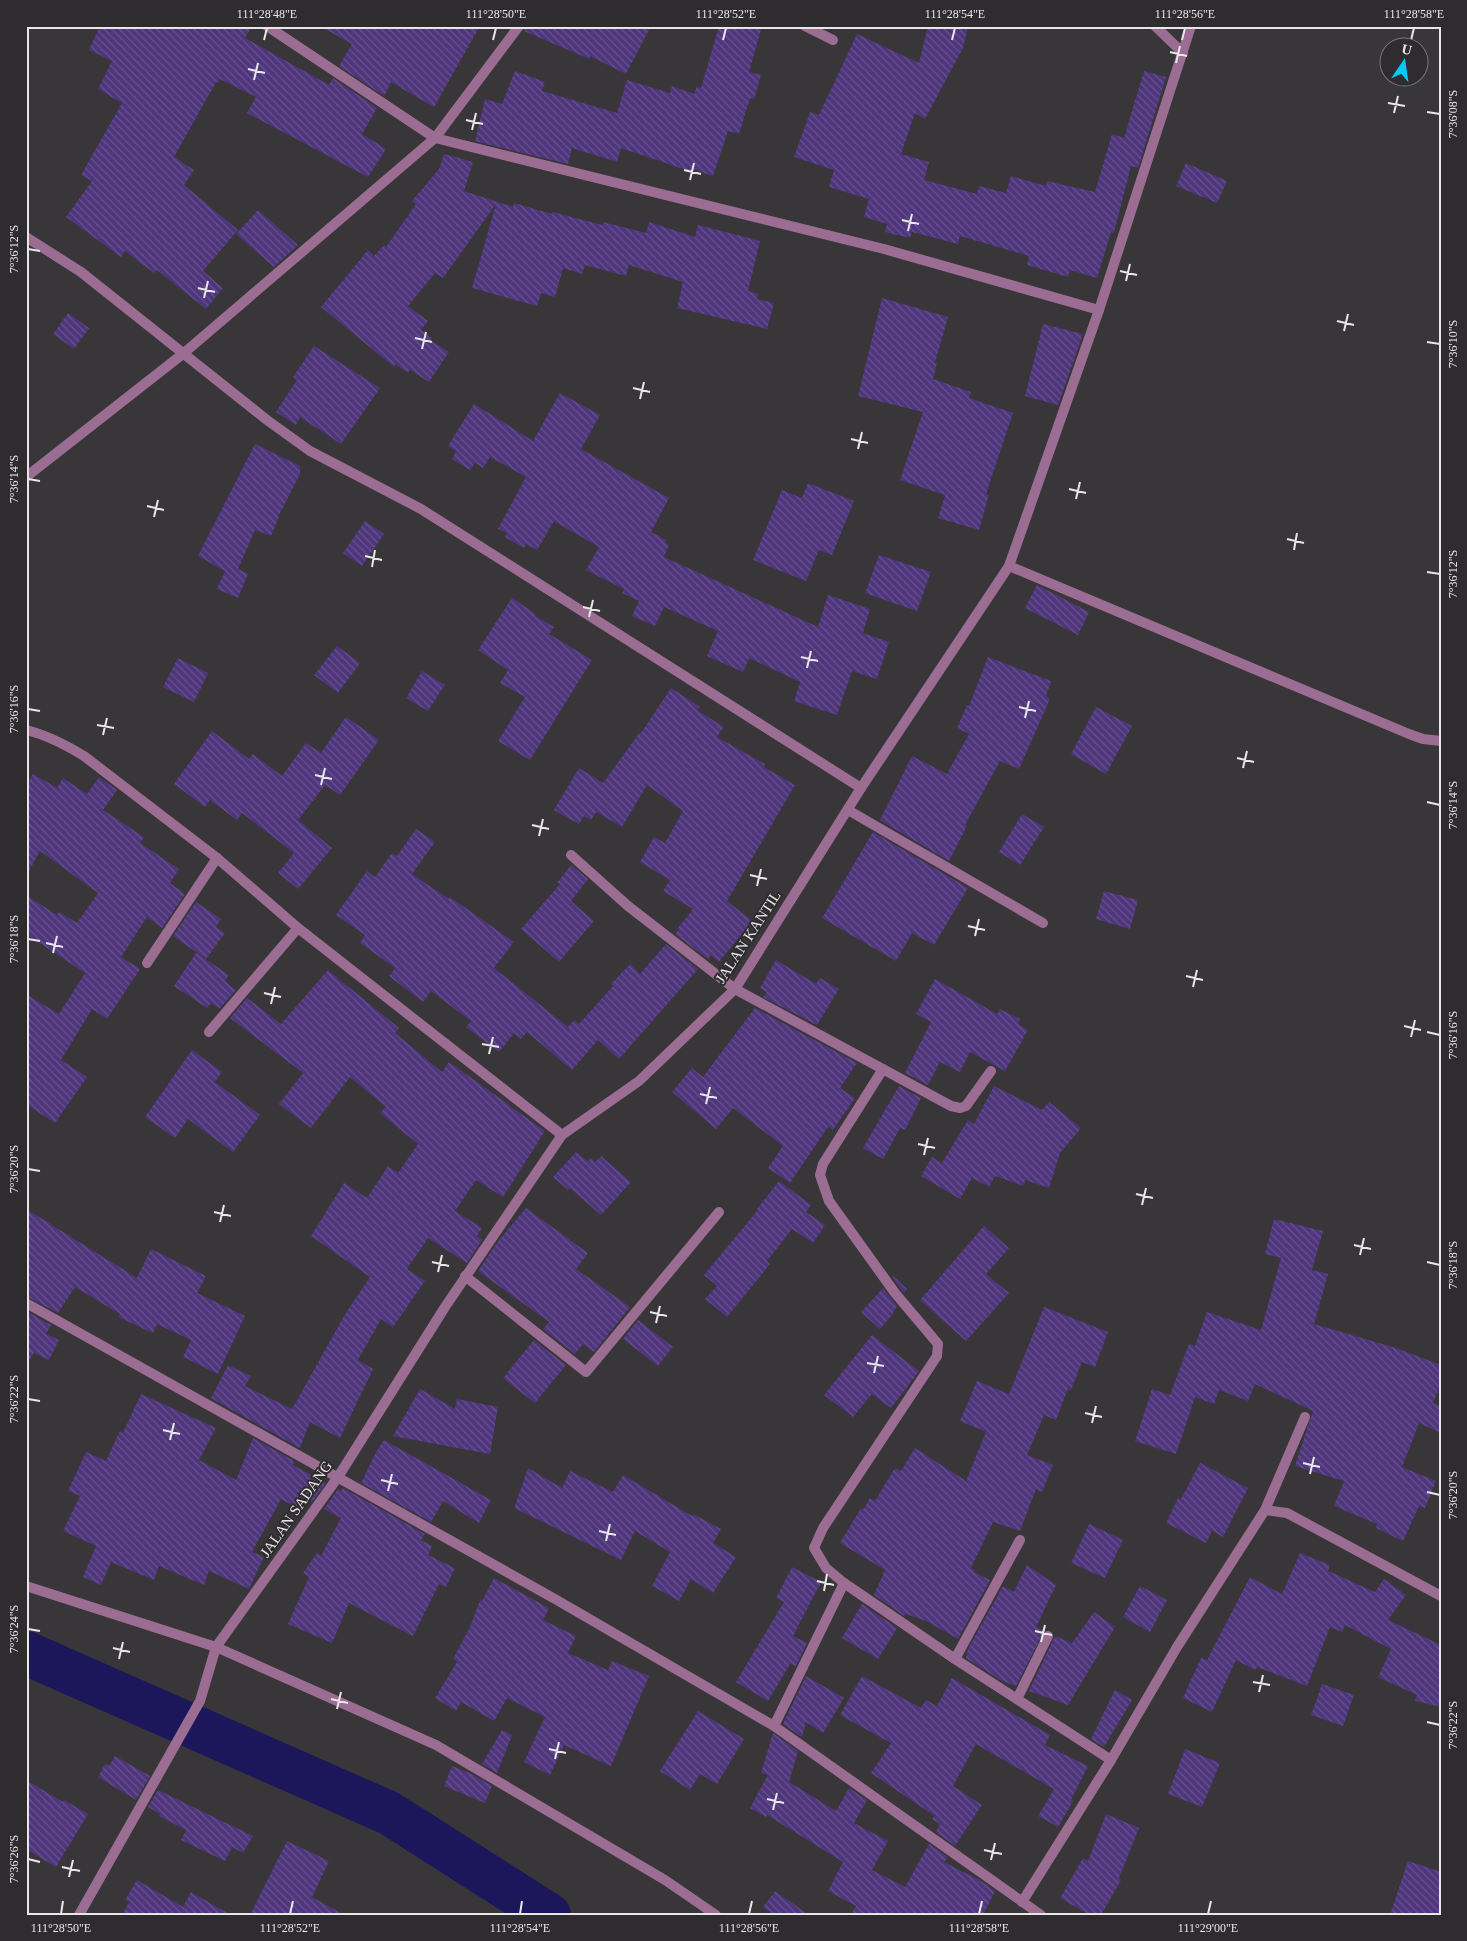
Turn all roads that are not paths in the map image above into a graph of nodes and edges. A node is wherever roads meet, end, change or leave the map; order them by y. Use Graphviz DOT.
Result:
graph roads {
  1 [pos="267,26"];
  2 [pos="519,26"];
  3 [pos="805,26"];
  4 [pos="1156,26"];
  5 [pos="1191,26"];
  6 [pos="833,40"];
  7 [pos="1183,53"];
  8 [pos="435,138"];
  9 [pos="26,237"];
  10 [pos="1099,310"];
  11 [pos="184,353"];
  12 [pos="26,477"];
  13 [pos="1009,566"];
  14 [pos="26,730"];
  15 [pos="1441,741"];
  16 [pos="861,788"];
  17 [pos="848,810"];
  18 [pos="571,855"];
  19 [pos="216,858"];
  20 [pos="1043,924"];
  21 [pos="298,928"];
  22 [pos="147,963"];
  23 [pos="735,989"];
  24 [pos="209,1032"];
  25 [pos="883,1069"];
  26 [pos="991,1071"];
  27 [pos="562,1134"];
  28 [pos="719,1212"];
  29 [pos="465,1276"];
  30 [pos="26,1303"];
  31 [pos="1305,1417"];
  32 [pos="338,1477"];
  33 [pos="1265,1510"];
  34 [pos="1020,1540"];
  35 [pos="844,1583"];
  36 [pos="26,1586"];
  37 [pos="1441,1596"];
  38 [pos="1048,1636"];
  39 [pos="216,1648"];
  40 [pos="955,1659"];
  41 [pos="1017,1699"];
  42 [pos="774,1726"];
  43 [pos="1111,1760"];
  44 [pos="1022,1902"];
  45 [pos="79,1915"];
  46 [pos="716,1915"];
  47 [pos="1041,1915"];
  1 -- 8 [label="street"];
  2 -- 8 [label="street"];
  3 -- 6 [label="street"];
  4 -- 7 [label="street"];
  5 -- 7 [label="street, JALAN KANTIL"];
  7 -- 10 [label="street, JALAN KANTIL"];
  8 -- 10 [label="street"];
  8 -- 11 [label="street"];
  9 -- 11 [label="street"];
  10 -- 13 [label="street, JALAN KANTIL"];
  11 -- 12 [label="street"];
  11 -- 16 [label="street"];
  13 -- 15 [label="street"];
  13 -- 16 [label="street, JALAN KANTIL"];
  14 -- 19 [label="street"];
  16 -- 17 [label="street, JALAN KANTIL"];
  17 -- 20 [label="street"];
  17 -- 23 [label="street, JALAN KANTIL"];
  18 -- 23 [label="street"];
  19 -- 21 [label="street"];
  19 -- 22 [label="street"];
  21 -- 24 [label="street"];
  21 -- 27 [label="street"];
  23 -- 25 [label="street"];
  23 -- 27 [label="street, JALAN KANTIL"];
  25 -- 26 [label="street"];
  25 -- 35 [label="street"];
  27 -- 29 [label="street, JALAN SADANG"];
  28 -- 29 [label="street"];
  29 -- 32 [label="street, JALAN SADANG"];
  30 -- 32 [label="street"];
  31 -- 33 [label="street"];
  32 -- 39 [label="street, JALAN SADANG"];
  32 -- 42 [label="street"];
  33 -- 37 [label="street"];
  33 -- 43 [label="street"];
  34 -- 40 [label="street"];
  35 -- 40 [label="street"];
  35 -- 42 [label="street"];
  36 -- 39 [label="street"];
  38 -- 41 [label="street"];
  39 -- 45 [label="street, JALAN SADANG"];
  39 -- 46 [label="street"];
  40 -- 41 [label="street"];
  41 -- 43 [label="street"];
  42 -- 44 [label="street"];
  43 -- 44 [label="street"];
  44 -- 47 [label="street"];
}
